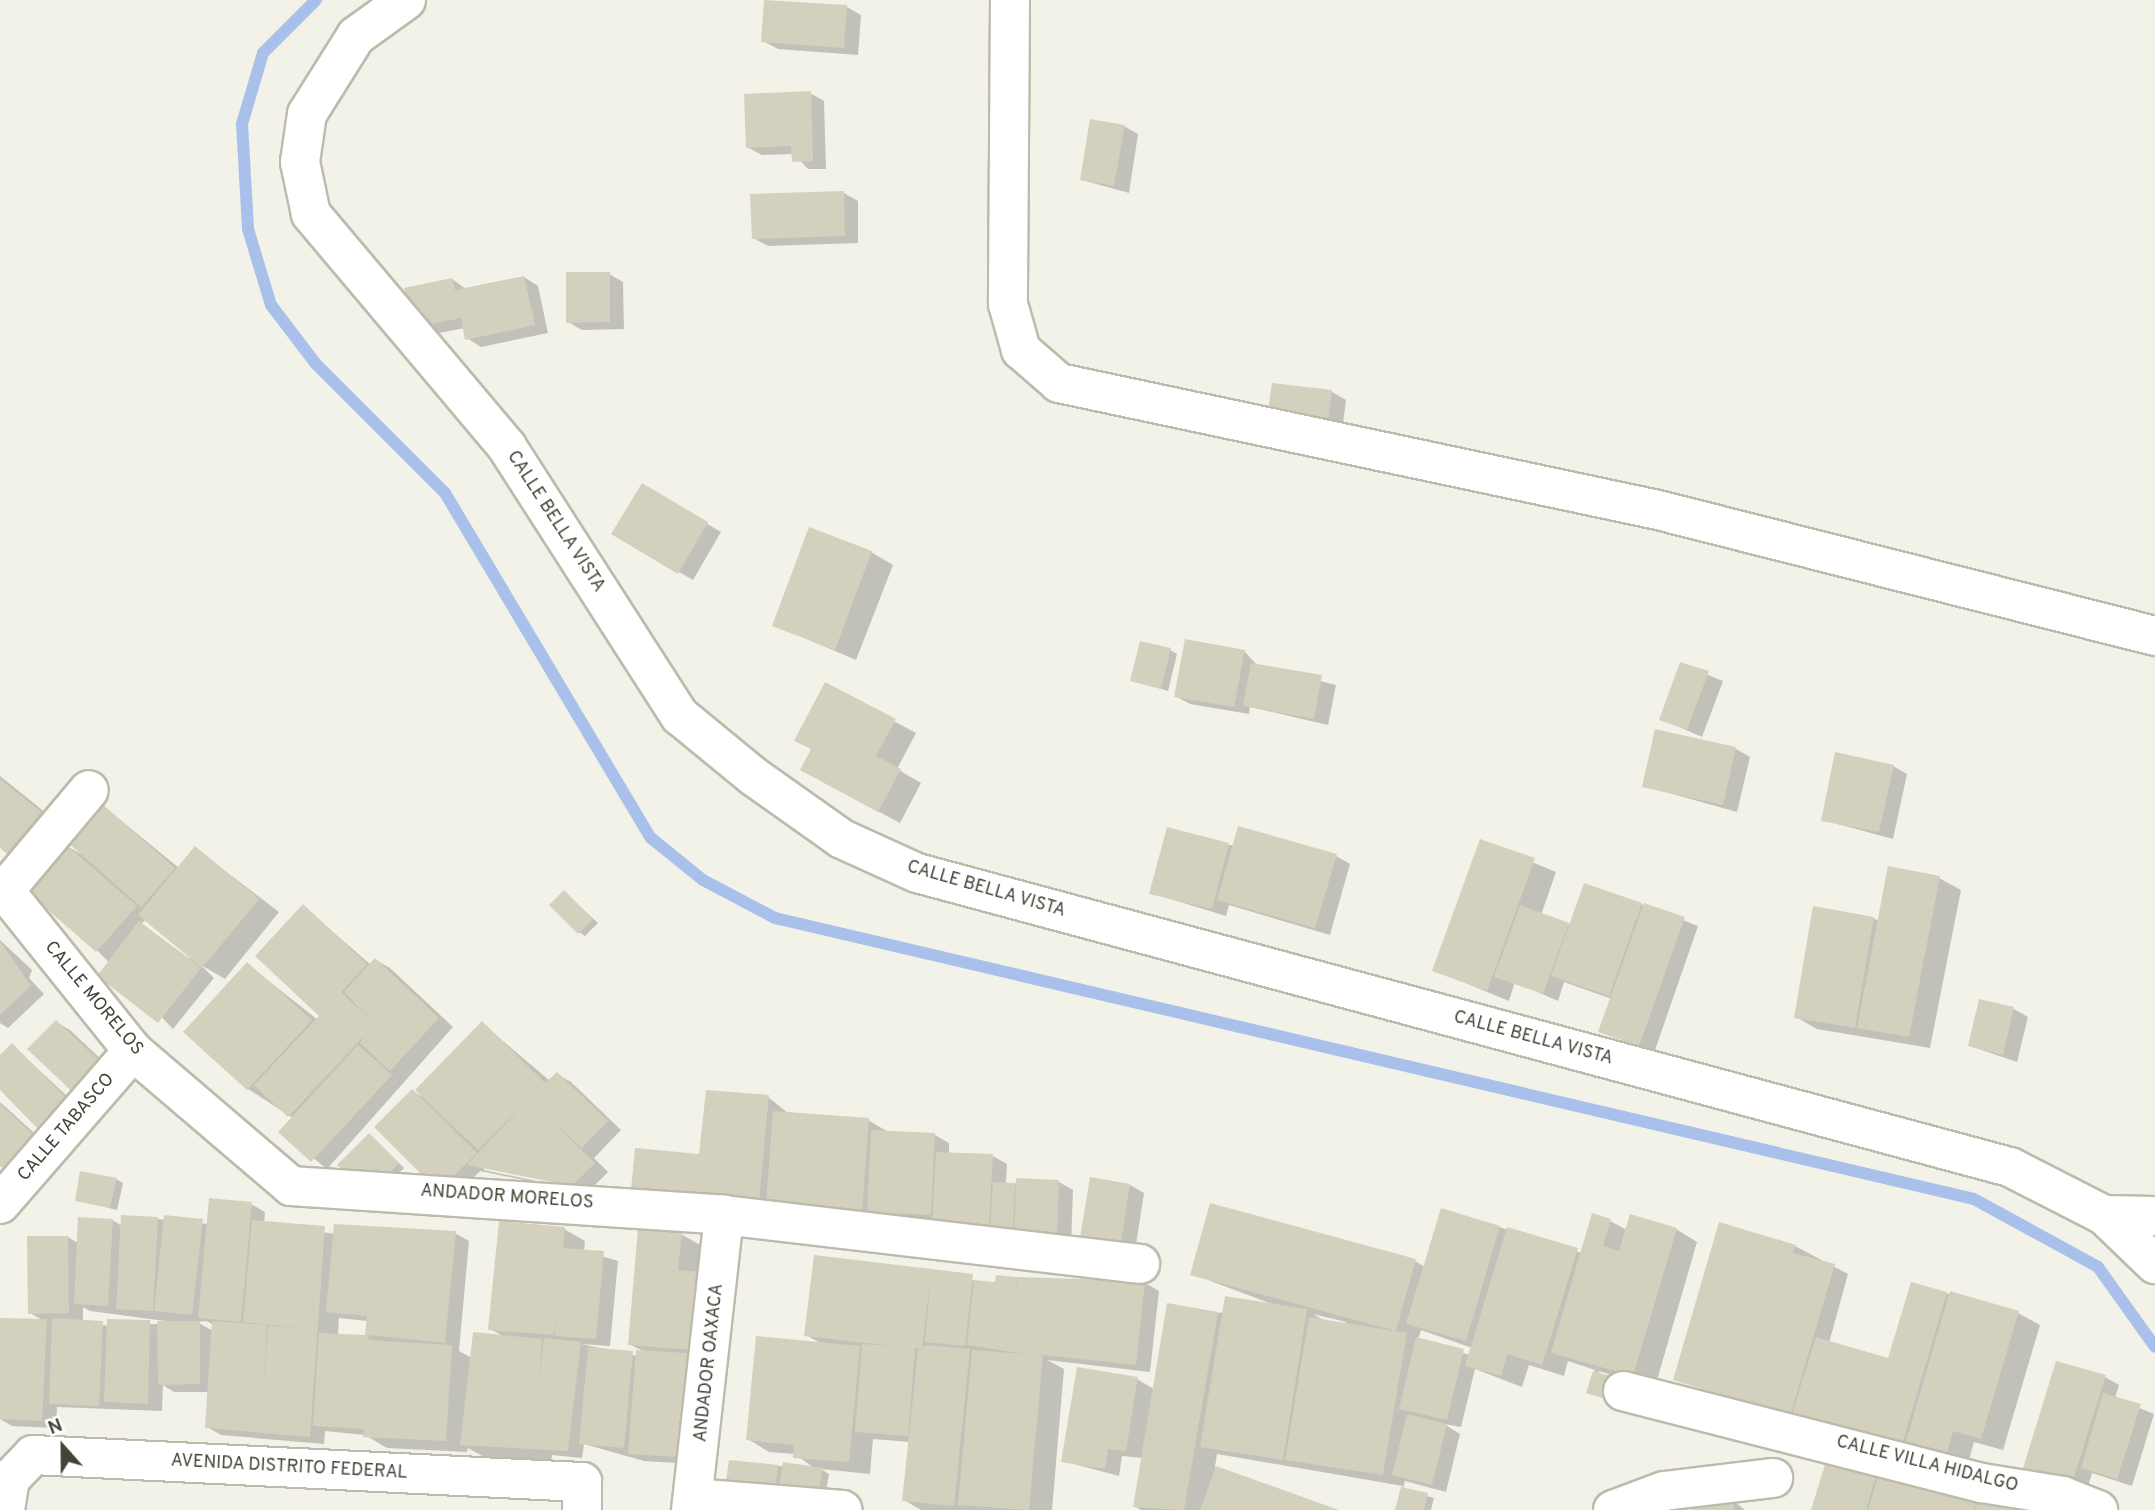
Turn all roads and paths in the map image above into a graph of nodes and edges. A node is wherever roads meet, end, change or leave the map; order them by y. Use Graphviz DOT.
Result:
graph roads {
  1 [pos="406,0"];
  2 [pos="1010,0"];
  3 [pos="2155,636"];
  4 [pos="89,790"];
  5 [pos="2,891"];
  6 [pos="133,1051"];
  7 [pos="290,1186"];
  8 [pos="0,1204"];
  9 [pos="2104,1214"];
  10 [pos="724,1215"];
  11 [pos="2155,1216"];
  12 [pos="1140,1264"];
  13 [pos="2155,1264"];
  14 [pos="1623,1391"];
  15 [pos="1796,1432"];
  16 [pos="1772,1494"];
  17 [pos="692,1504"];
  18 [pos="5,1510"];
  19 [pos="582,1510"];
  20 [pos="843,1510"];
  21 [pos="1614,1510"];
  22 [pos="2098,1510"];
  1 -- 9 [label="street, CALLE BELLA VISTA"];
  2 -- 3 [label="street"];
  4 -- 5 [label="street"];
  5 -- 6 [label="street, CALLE MORELOS"];
  6 -- 7 [label="street, CALLE MORELOS"];
  6 -- 8 [label="street, CALLE TABASCO"];
  7 -- 10 [label="street, ANDADOR MORELOS"];
  9 -- 11 [label="street"];
  9 -- 13 [label="street, CALLE BELLA VISTA"];
  10 -- 12 [label="street, ANDADOR MORELOS"];
  10 -- 17 [label="street, ANDADOR OAXACA"];
  14 -- 15 [label="street, CALLE VILLA HIDALGO"];
  15 -- 16 [label="street"];
  15 -- 22 [label="street, CALLE VILLA HIDALGO"];
  16 -- 21 [label="street"];
  17 -- 20 [label="street"];
  18 -- 19 [label="street, AVENIDA DISTRITO FEDERAL"];
}
